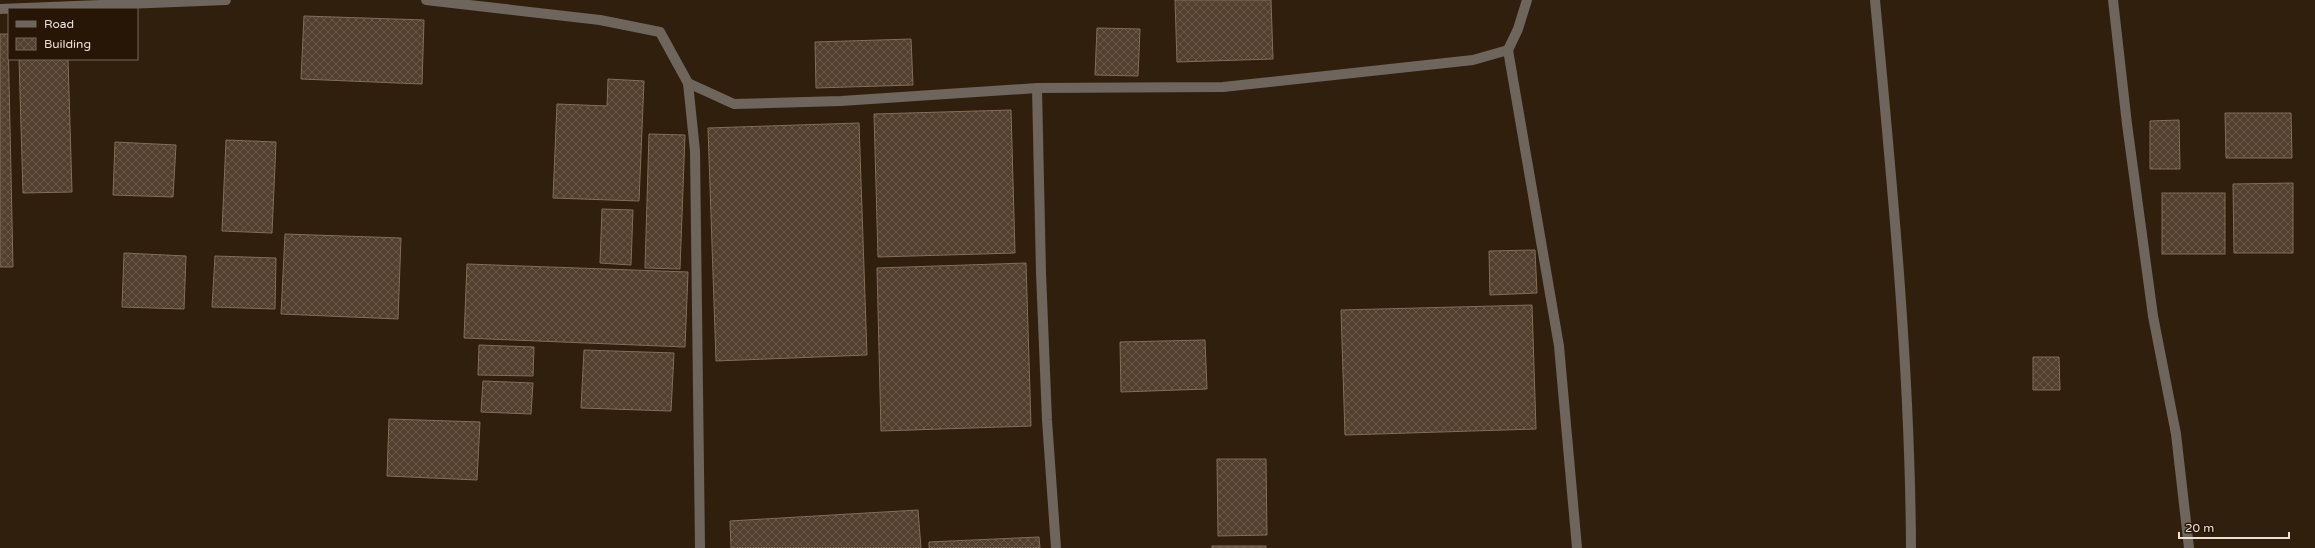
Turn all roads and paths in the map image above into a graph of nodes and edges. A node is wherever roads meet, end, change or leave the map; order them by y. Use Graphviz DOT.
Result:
graph roads {
  1 [pos="226,0"];
  2 [pos="426,0"];
  3 [pos="1526,0"];
  4 [pos="1875,0"];
  5 [pos="2113,0"];
  6 [pos="25,8"];
  7 [pos="1508,50"];
  8 [pos="688,83"];
  9 [pos="1037,88"];
  10 [pos="700,548"];
  11 [pos="1056,548"];
  12 [pos="1578,548"];
  13 [pos="1911,548"];
  14 [pos="2189,548"];
  1 -- 6 [label="street"];
  2 -- 8 [label="street"];
  3 -- 7 [label="street"];
  4 -- 13 [label="street"];
  5 -- 14 [label="street"];
  7 -- 9 [label="street"];
  7 -- 12 [label="street"];
  8 -- 9 [label="street"];
  8 -- 10 [label="street"];
  9 -- 11 [label="street"];
}
